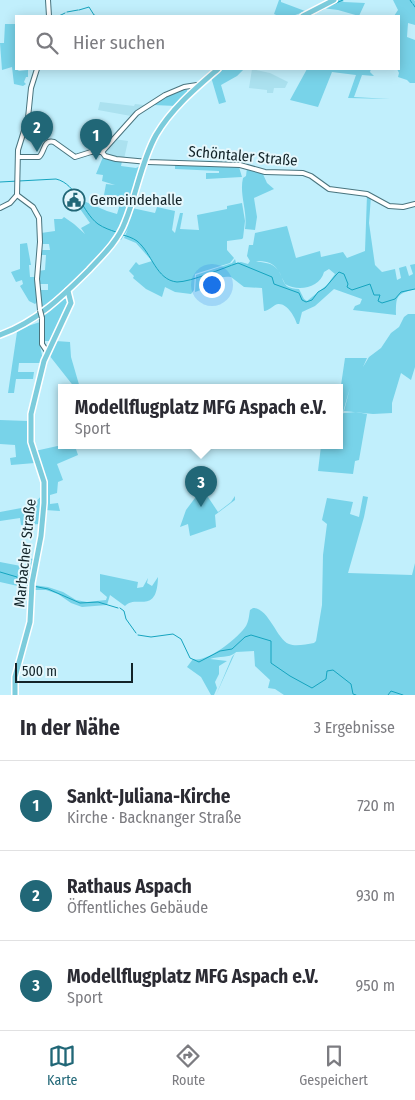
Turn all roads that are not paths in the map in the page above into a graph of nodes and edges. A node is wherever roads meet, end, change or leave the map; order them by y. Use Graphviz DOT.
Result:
graph roads {
  1 [pos="48,0"];
  2 [pos="334,0"];
  3 [pos="49,15"];
  4 [pos="305,15"];
  5 [pos="37,70"];
  6 [pos="217,70"];
  7 [pos="189,92"];
  8 [pos="102,152"];
  9 [pos="18,157"];
  10 [pos="141,162"];
  11 [pos="17,195"];
  12 [pos="415,204"];
  13 [pos="0,208"];
  14 [pos="66,292"];
  15 [pos="59,300"];
  16 [pos="70,303"];
  17 [pos="0,335"];
  18 [pos="48,353"];
  19 [pos="15,692"];
  1 -- 3 [label="street"];
  2 -- 4 [label="main road"];
  5 -- 9 [label="street"];
  6 -- 7 [label="main road"];
  7 -- 8 [label="street"];
  7 -- 10 [label="main road"];
  8 -- 9 [label="street"];
  8 -- 10 [label="street"];
  9 -- 11 [label="street"];
  10 -- 12 [label="street, Schöntaler Straße"];
  10 -- 14 [label="main road"];
  11 -- 13 [label="street"];
  11 -- 18 [label="street, bridge"];
  14 -- 15 [label="main road"];
  14 -- 16 [label="main road"];
  15 -- 16 [label="main road"];
  15 -- 17 [label="main road"];
  16 -- 18 [label="main road, Marbacher Straße"];
  18 -- 19 [label="main road, Marbacher Straße"];
}
